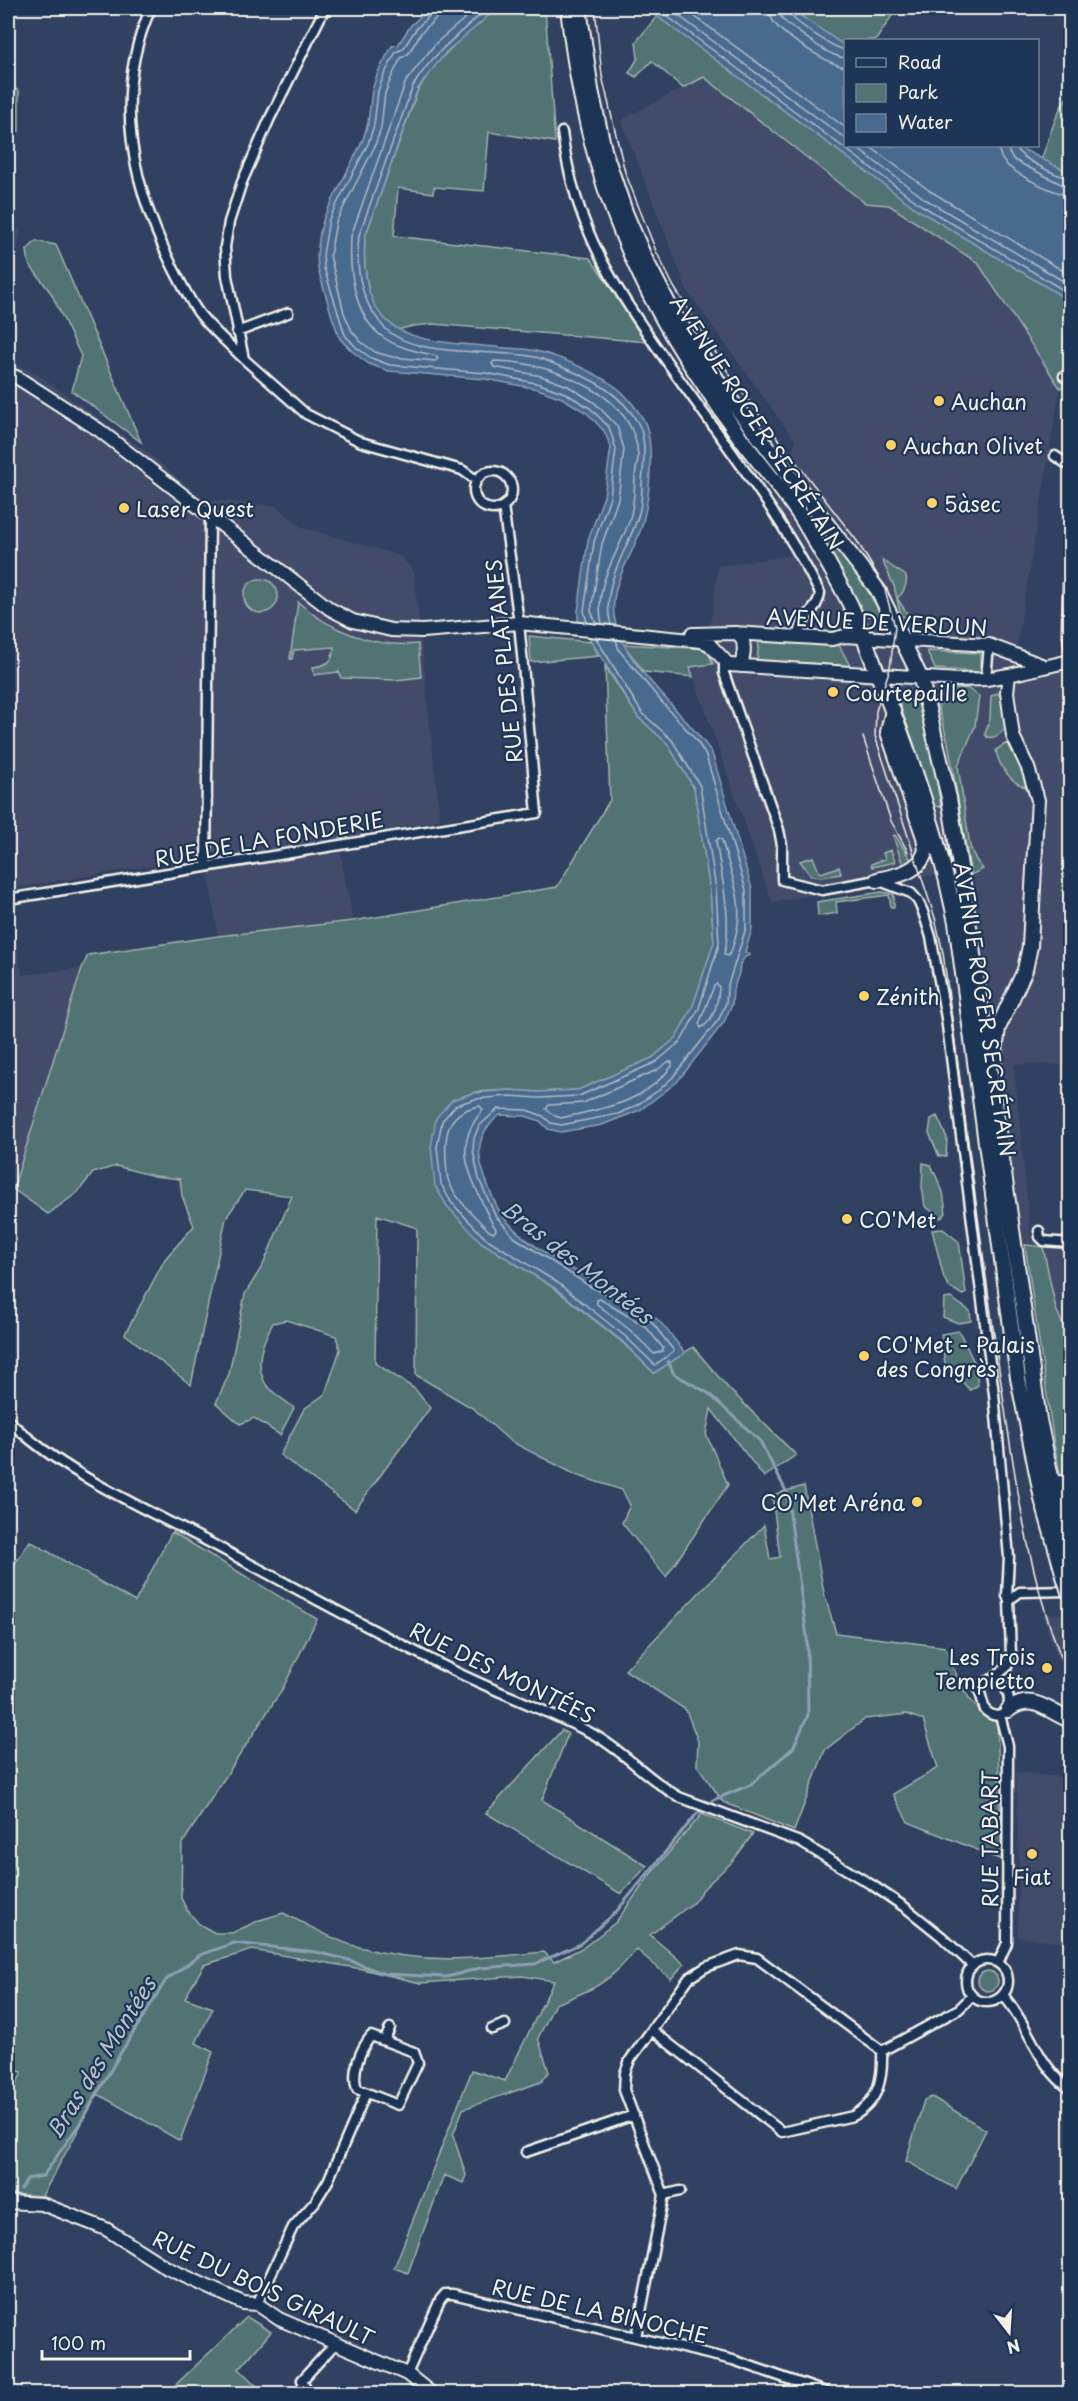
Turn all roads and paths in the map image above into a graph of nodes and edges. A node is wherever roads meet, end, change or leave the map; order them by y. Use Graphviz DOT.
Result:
graph roads {
  1 [pos="151,8"];
  2 [pos="325,8"];
  3 [pos="568,8"];
  4 [pos="579,8"];
  5 [pos="562,132"];
  6 [pos="288,313"];
  7 [pos="237,332"];
  8 [pos="244,359"];
  9 [pos="8,374"];
  10 [pos="1055,456"];
  11 [pos="1071,466"];
  12 [pos="476,480"];
  13 [pos="503,506"];
  14 [pos="210,518"];
  15 [pos="1069,555"];
  16 [pos="1069,598"];
  17 [pos="519,623"];
  18 [pos="1069,627"];
  19 [pos="627,633"];
  20 [pos="734,634"];
  21 [pos="799,637"];
  22 [pos="863,637"];
  23 [pos="903,639"];
  24 [pos="989,645"];
  25 [pos="1071,650"];
  26 [pos="723,660"];
  27 [pos="1071,661"];
  28 [pos="741,666"];
  29 [pos="1046,666"];
  30 [pos="878,675"];
  31 [pos="1009,675"];
  32 [pos="921,679"];
  33 [pos="987,679"];
  34 [pos="729,684"];
  35 [pos="893,710"];
  36 [pos="537,813"];
  37 [pos="1035,849"];
  38 [pos="206,865"];
  39 [pos="877,880"];
  40 [pos="8,899"];
  41 [pos="993,1089"];
  42 [pos="1039,1231"];
  43 [pos="1071,1243"];
  44 [pos="1015,1248"];
  45 [pos="8,1420"];
  46 [pos="1071,1514"];
  47 [pos="1071,1552"];
  48 [pos="1071,1593"];
  49 [pos="1010,1600"];
  50 [pos="994,1678"];
  51 [pos="1004,1712"];
  52 [pos="1071,1720"];
  53 [pos="998,1963"];
  54 [pos="973,1966"];
  55 [pos="1003,1995"];
  56 [pos="972,1996"];
  57 [pos="505,2024"];
  58 [pos="390,2028"];
  59 [pos="492,2029"];
  60 [pos="653,2031"];
  61 [pos="386,2040"];
  62 [pos="882,2051"];
  63 [pos="1071,2089"];
  64 [pos="366,2093"];
  65 [pos="634,2115"];
  66 [pos="526,2152"];
  67 [pos="680,2191"];
  68 [pos="664,2195"];
  69 [pos="8,2202"];
  70 [pos="257,2304"];
  71 [pos="636,2337"];
  72 [pos="335,2344"];
  73 [pos="407,2374"];
  74 [pos="309,2394"];
  75 [pos="432,2394"];
  76 [pos="831,2394"];
  1 -- 8 [label="street"];
  2 -- 7 [label="street"];
  3 -- 22 [label="main road, AVENUE ROGER SECRÉTAIN"];
  4 -- 23 [label="main road, AVENUE ROGER SECRÉTAIN"];
  5 -- 21 [label="street"];
  6 -- 7 [label="street"];
  7 -- 8 [label="street"];
  8 -- 12 [label="street"];
  9 -- 14 [label="street, AVENUE DE VERDUN"];
  10 -- 11 [label="street"];
  12 -- 13 [label="street"];
  12 -- 13 [label="street, RUE DES PLATANES"];
  13 -- 17 [label="street, RUE DES PLATANES"];
  14 -- 17 [label="street, AVENUE DE VERDUN"];
  14 -- 38 [label="street"];
  15 -- 16 [label="street"];
  16 -- 18 [label="street"];
  17 -- 19 [label="street, AVENUE DE VERDUN"];
  17 -- 36 [label="street, RUE DES PLATANES"];
  18 -- 25 [label="street"];
  19 -- 20 [label="street, AVENUE DE VERDUN"];
  19 -- 26 [label="street, AVENUE DE VERDUN"];
  20 -- 21 [label="street, AVENUE DE VERDUN"];
  20 -- 26 [label="street"];
  20 -- 28 [label="street, AVENUE DE VERDUN"];
  21 -- 22 [label="street, AVENUE DE VERDUN"];
  22 -- 23 [label="street, AVENUE DE VERDUN"];
  22 -- 30 [label="main road, AVENUE ROGER SECRÉTAIN"];
  23 -- 24 [label="street, AVENUE DE VERDUN"];
  23 -- 32 [label="main road, AVENUE ROGER SECRÉTAIN"];
  24 -- 29 [label="street, AVENUE DE VERDUN"];
  24 -- 33 [label="street"];
  26 -- 28 [label="street, AVENUE DE VERDUN"];
  26 -- 34 [label="street"];
  27 -- 29 [label="street, AVENUE DE VERDUN"];
  28 -- 30 [label="street, AVENUE DE VERDUN"];
  28 -- 34 [label="street"];
  29 -- 31 [label="street, AVENUE DE VERDUN"];
  30 -- 32 [label="street, AVENUE DE VERDUN"];
  30 -- 35 [label="main road, AVENUE ROGER SECRÉTAIN"];
  31 -- 33 [label="street, AVENUE DE VERDUN"];
  31 -- 37 [label="street"];
  32 -- 33 [label="street, AVENUE DE VERDUN"];
  32 -- 41 [label="main road, AVENUE ROGER SECRÉTAIN"];
  34 -- 39 [label="street"];
  35 -- 39 [label="main road"];
  35 -- 48 [label="main road, AVENUE ROGER SECRÉTAIN, bridge"];
  36 -- 38 [label="street, RUE DE LA FONDERIE"];
  37 -- 41 [label="main road"];
  38 -- 40 [label="street, RUE DE LA FONDERIE"];
  39 -- 49 [label="street"];
  41 -- 44 [label="main road, AVENUE ROGER SECRÉTAIN"];
  42 -- 43 [label="street"];
  44 -- 46 [label="main road"];
  44 -- 47 [label="main road, AVENUE ROGER SECRÉTAIN"];
  45 -- 54 [label="street, RUE DES MONTÉES"];
  48 -- 49 [label="street"];
  49 -- 50 [label="street"];
  50 -- 51 [label="street"];
  50 -- 51 [label="street"];
  51 -- 52 [label="main road"];
  51 -- 53 [label="street, RUE TABART"];
  53 -- 54 [label="street"];
  53 -- 55 [label="street"];
  54 -- 56 [label="street"];
  55 -- 56 [label="street"];
  55 -- 63 [label="street"];
  56 -- 62 [label="street"];
  57 -- 59 [label="street"];
  58 -- 61 [label="street"];
  60 -- 62 [label="street"];
  60 -- 62 [label="street"];
  60 -- 65 [label="street"];
  61 -- 64 [label="street"];
  61 -- 64 [label="street"];
  64 -- 70 [label="street"];
  65 -- 66 [label="street"];
  65 -- 68 [label="street"];
  67 -- 68 [label="street"];
  68 -- 71 [label="street"];
  69 -- 70 [label="street, RUE DU BOIS GIRAULT"];
  70 -- 72 [label="street, RUE DU BOIS GIRAULT"];
  71 -- 73 [label="street, RUE DE LA BINOCHE"];
  71 -- 76 [label="street, RUE DE LA BINOCHE"];
  72 -- 73 [label="street, RUE DU BOIS GIRAULT"];
  72 -- 74 [label="street"];
  73 -- 75 [label="street, RUE DU BOIS GIRAULT"];
}
